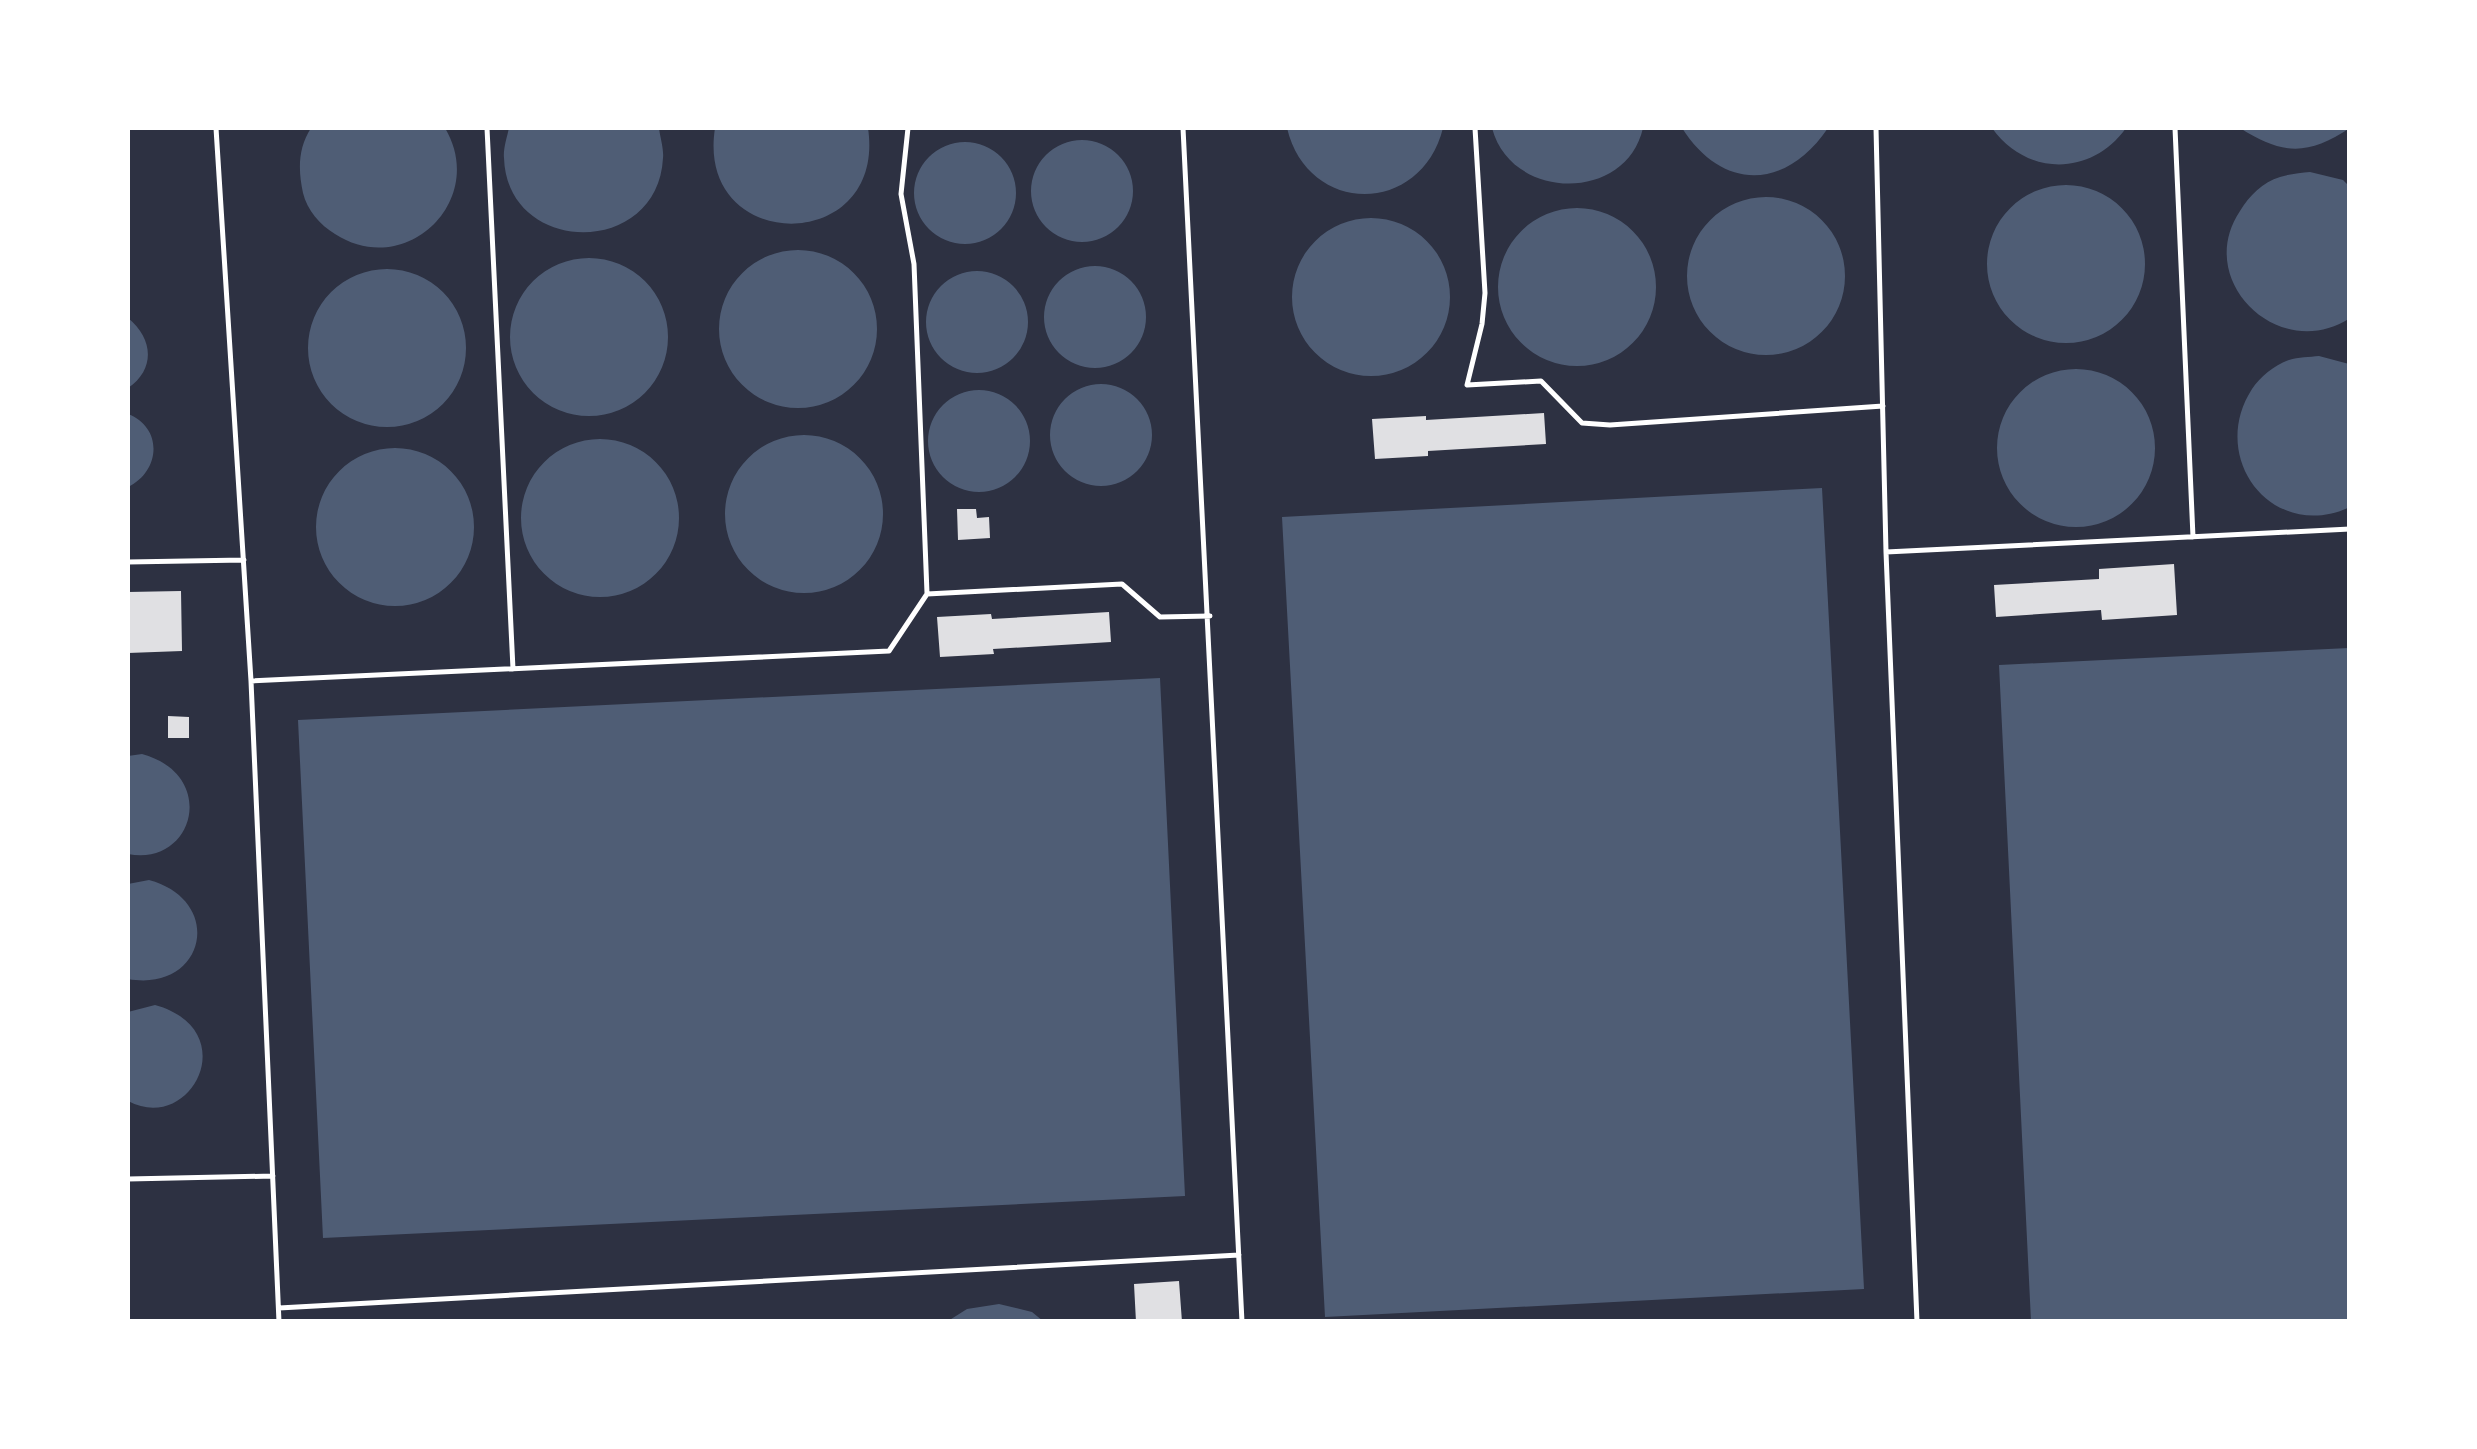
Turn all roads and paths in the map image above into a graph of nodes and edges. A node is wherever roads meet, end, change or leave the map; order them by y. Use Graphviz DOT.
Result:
graph roads {
  1 [pos="216,128"];
  2 [pos="487,128"];
  3 [pos="908,128"];
  4 [pos="1183,128"];
  5 [pos="1474,128"];
  6 [pos="1876,128"];
  7 [pos="2175,128"];
  8 [pos="1882,406"];
  9 [pos="2350,529"];
  10 [pos="2193,537"];
  11 [pos="1886,552"];
  12 [pos="244,560"];
  13 [pos="128,562"];
  14 [pos="927,594"];
  15 [pos="1210,616"];
  16 [pos="513,669"];
  17 [pos="252,682"];
  18 [pos="272,1176"];
  19 [pos="128,1178"];
  20 [pos="1239,1255"];
  21 [pos="278,1308"];
  22 [pos="279,1322"];
  23 [pos="1242,1322"];
  24 [pos="1917,1322"];
  1 -- 12 [label="lane"];
  2 -- 16 [label="lane"];
  3 -- 14 [label="lane"];
  4 -- 15 [label="lane"];
  5 -- 8 [label="lane"];
  6 -- 8 [label="lane"];
  7 -- 10 [label="lane"];
  8 -- 11 [label="lane"];
  9 -- 10 [label="lane"];
  10 -- 11 [label="lane"];
  11 -- 24 [label="lane"];
  12 -- 13 [label="lane"];
  12 -- 17 [label="lane"];
  14 -- 15 [label="lane"];
  14 -- 16 [label="lane"];
  15 -- 20 [label="lane"];
  16 -- 17 [label="lane"];
  17 -- 18 [label="lane"];
  18 -- 19 [label="lane"];
  18 -- 21 [label="lane"];
  20 -- 21 [label="lane"];
  20 -- 23 [label="lane"];
  21 -- 22 [label="lane"];
}
